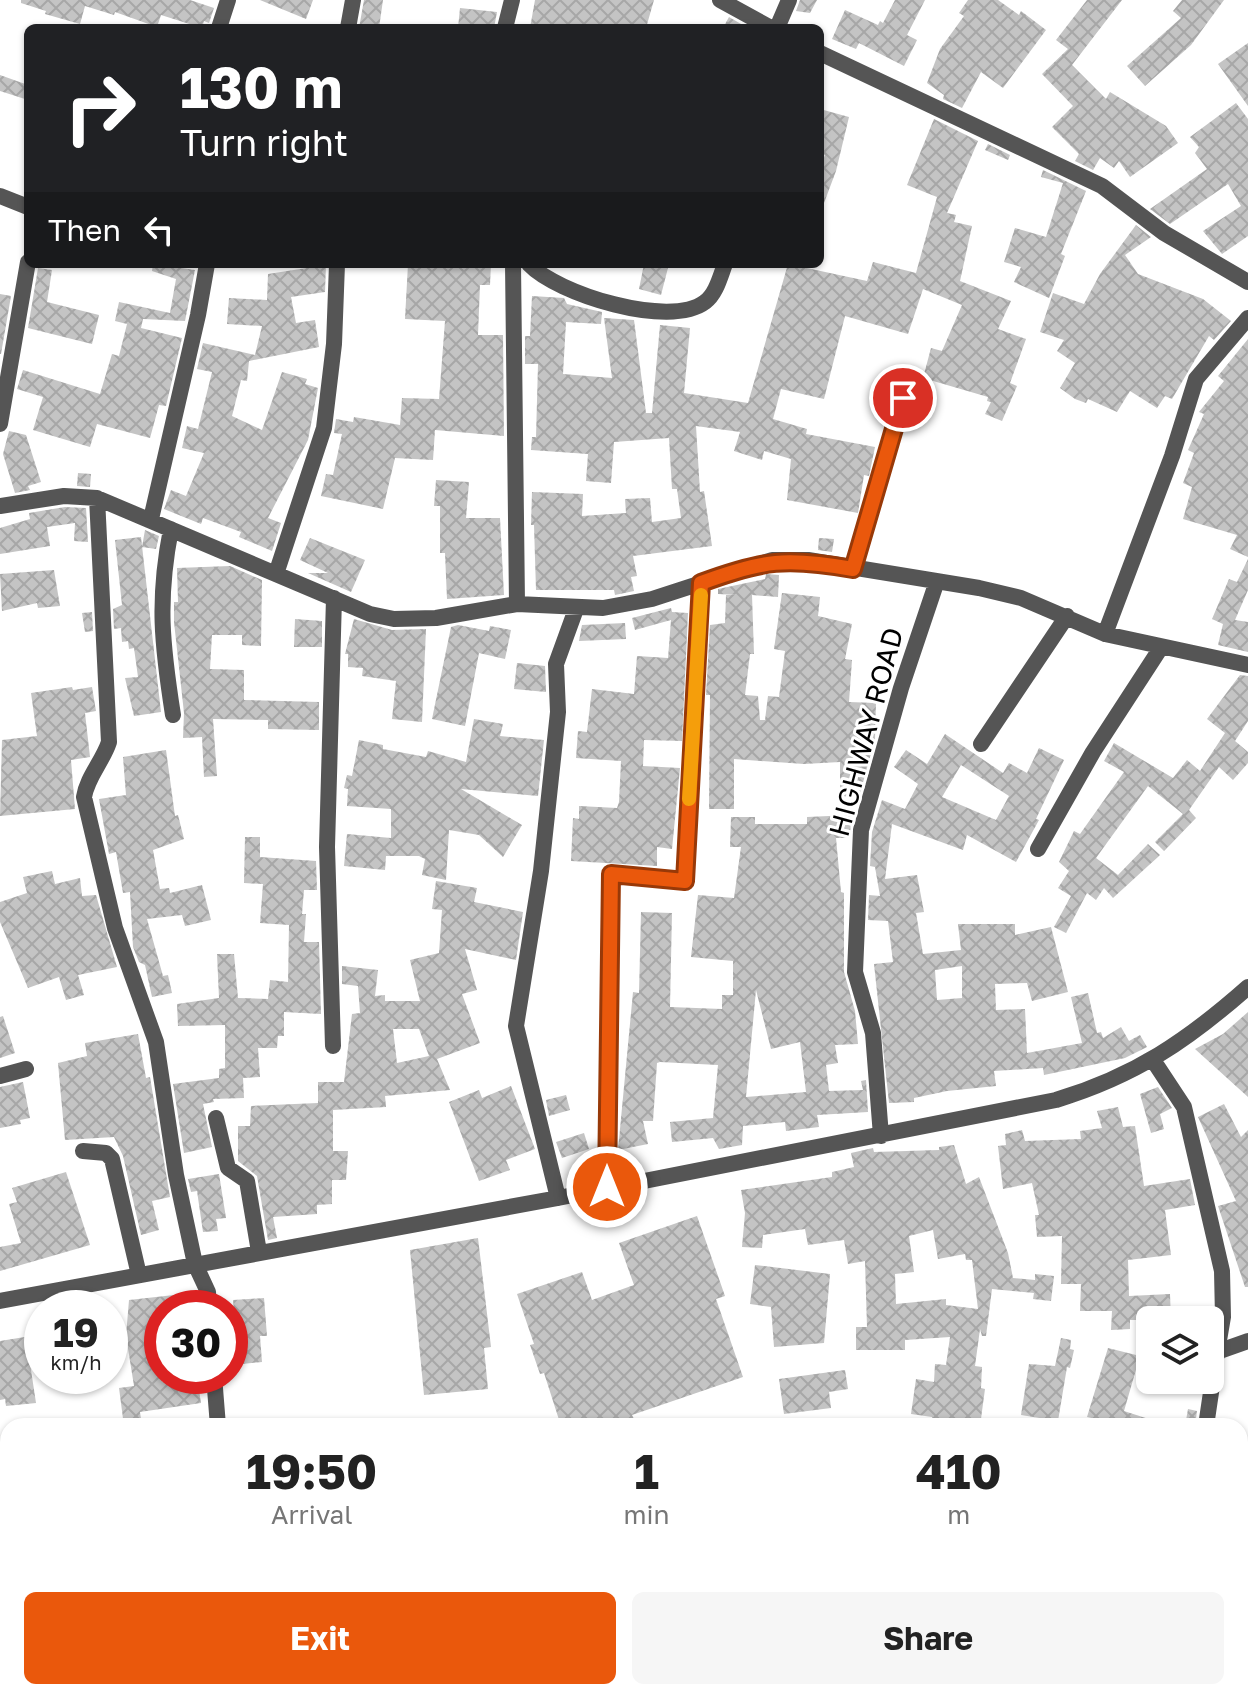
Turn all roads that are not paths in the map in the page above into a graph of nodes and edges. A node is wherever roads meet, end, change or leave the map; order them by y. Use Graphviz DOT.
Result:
graph roads {
  1 [pos="228,0"];
  2 [pos="353,0"];
  3 [pos="512,0"];
  4 [pos="720,0"];
  5 [pos="789,0"];
  6 [pos="220,24"];
  7 [pos="349,24"];
  8 [pos="506,24"];
  9 [pos="766,24"];
  10 [pos="776,24"];
  11 [pos="824,55"];
  12 [pos="0,196"];
  13 [pos="24,205"];
  14 [pos="27,268"];
  15 [pos="206,268"];
  16 [pos="337,268"];
  17 [pos="513,268"];
  18 [pos="534,268"];
  19 [pos="723,268"];
  20 [pos="1248,282"];
  21 [pos="1248,318"];
  22 [pos="903,398"];
  23 [pos="0,424"];
  24 [pos="97,498"];
  25 [pos="0,506"];
  26 [pos="151,519"];
  27 [pos="171,529"];
  28 [pos="853,569"];
  29 [pos="276,574"];
  30 [pos="937,581"];
  31 [pos="701,583"];
  32 [pos="334,598"];
  33 [pos="517,604"];
  34 [pos="576,609"];
  35 [pos="1067,616"];
  36 [pos="1105,634"];
  37 [pos="1160,649"];
  38 [pos="1248,665"];
  39 [pos="173,715"];
  40 [pos="981,744"];
  41 [pos="1038,849"];
  42 [pos="1248,987"];
  43 [pos="333,1046"];
  44 [pos="1153,1060"];
  45 [pos="26,1069"];
  46 [pos="0,1076"];
  47 [pos="216,1118"];
  48 [pos="881,1136"];
  49 [pos="83,1151"];
  50 [pos="607,1187"];
  51 [pos="558,1198"];
  52 [pos="259,1252"];
  53 [pos="195,1264"];
  54 [pos="139,1275"];
  55 [pos="207,1290"];
  56 [pos="0,1301"];
  57 [pos="1223,1306"];
  58 [pos="1248,1341"];
  59 [pos="1224,1350"];
  60 [pos="215,1394"];
  61 [pos="1211,1394"];
  62 [pos="217,1418"];
  63 [pos="1207,1418"];
  1 -- 6 [label="street"];
  2 -- 7 [label="street"];
  3 -- 8 [label="street"];
  4 -- 9 [label="street"];
  5 -- 10 [label="street"];
  11 -- 20 [label="street"];
  12 -- 13 [label="street"];
  14 -- 23 [label="street"];
  15 -- 26 [label="street"];
  16 -- 29 [label="street"];
  17 -- 33 [label="street"];
  18 -- 19 [label="street"];
  21 -- 36 [label="street"];
  22 -- 28 [label="street"];
  24 -- 25 [label="street"];
  24 -- 26 [label="street"];
  24 -- 53 [label="street"];
  26 -- 27 [label="street"];
  27 -- 29 [label="street"];
  27 -- 39 [label="street"];
  28 -- 30 [label="street"];
  28 -- 31 [label="street"];
  29 -- 32 [label="street"];
  30 -- 35 [label="street"];
  30 -- 48 [label="street, HIGHWAY ROAD"];
  31 -- 34 [label="street"];
  31 -- 50 [label="street"];
  32 -- 33 [label="street"];
  32 -- 43 [label="street"];
  33 -- 34 [label="street"];
  34 -- 51 [label="street"];
  35 -- 36 [label="street"];
  35 -- 40 [label="street"];
  36 -- 37 [label="street"];
  37 -- 38 [label="street"];
  37 -- 41 [label="street"];
  42 -- 44 [label="street"];
  44 -- 48 [label="street"];
  44 -- 57 [label="street"];
  45 -- 46 [label="street"];
  47 -- 52 [label="street"];
  48 -- 50 [label="street"];
  49 -- 54 [label="street"];
  50 -- 51 [label="street"];
  51 -- 52 [label="street"];
  52 -- 53 [label="street"];
  53 -- 54 [label="street"];
  53 -- 55 [label="street"];
  54 -- 56 [label="street"];
  58 -- 59 [label="street"];
  60 -- 62 [label="street"];
  61 -- 63 [label="street"];
}
